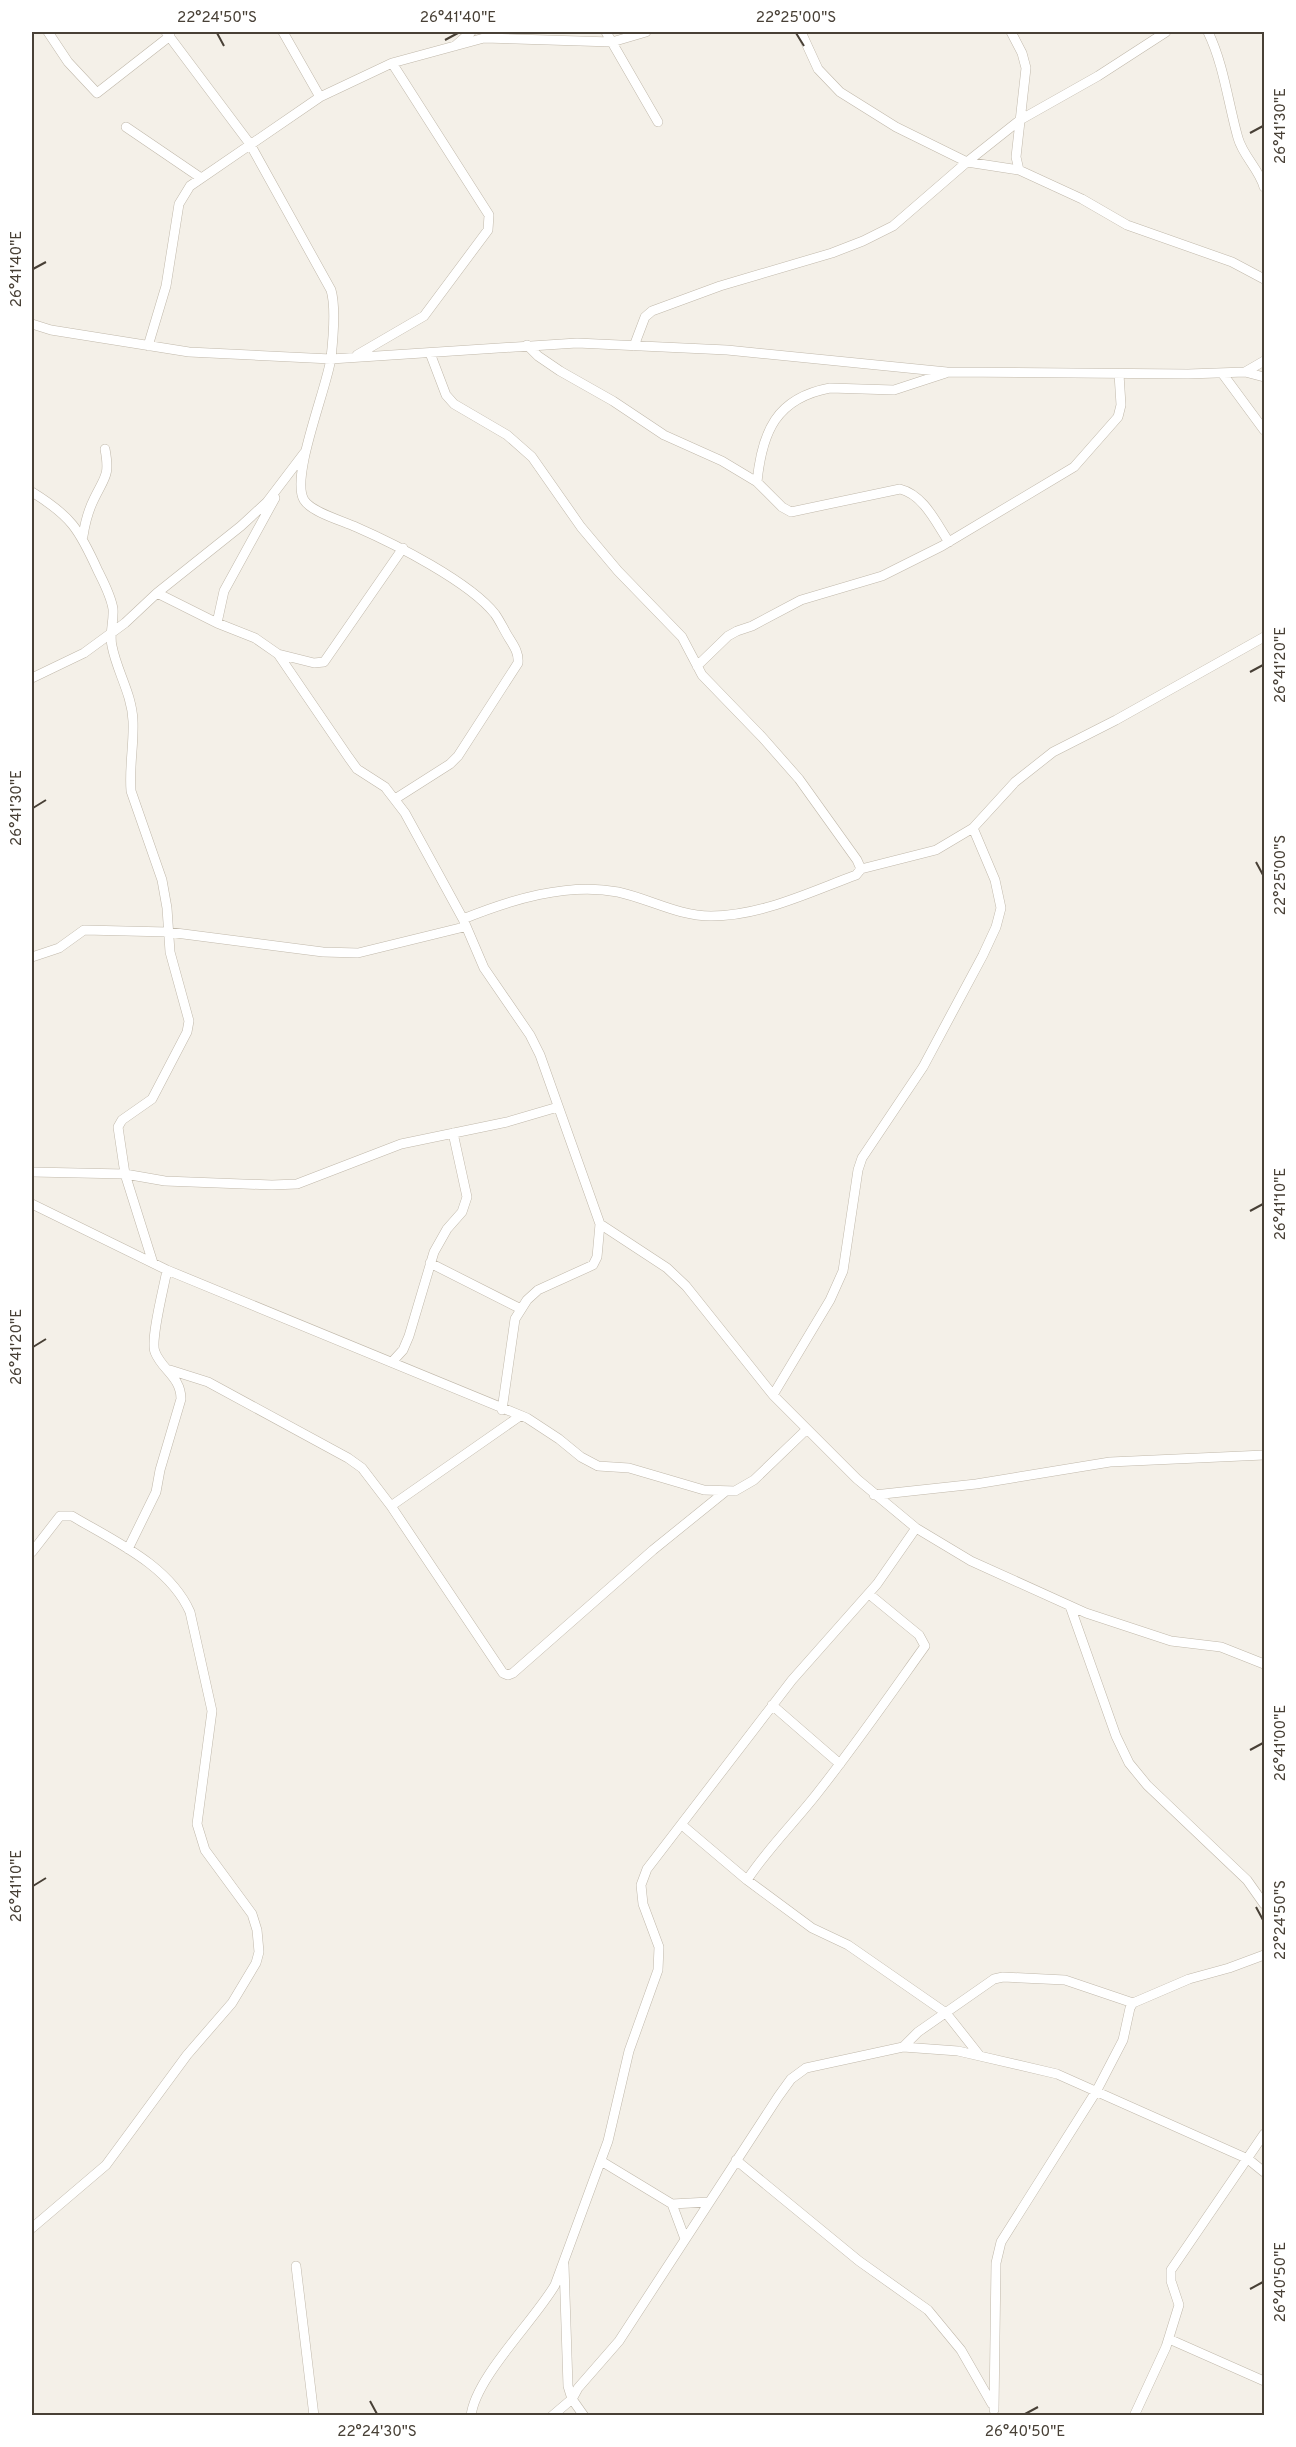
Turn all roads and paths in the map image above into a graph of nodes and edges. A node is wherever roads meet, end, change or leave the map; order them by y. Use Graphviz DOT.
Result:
graph roads {
  1 [pos="48,32"];
  2 [pos="283,32"];
  3 [pos="471,32"];
  4 [pos="606,32"];
  5 [pos="646,32"];
  6 [pos="801,32"];
  7 [pos="1011,32"];
  8 [pos="1166,32"];
  9 [pos="1208,32"];
  10 [pos="168,34"];
  11 [pos="612,42"];
  12 [pos="455,46"];
  13 [pos="392,63"];
  14 [pos="320,97"];
  15 [pos="1020,120"];
  16 [pos="658,122"];
  17 [pos="126,127"];
  18 [pos="250,144"];
  19 [pos="967,162"];
  20 [pos="1018,170"];
  21 [pos="201,178"];
  22 [pos="1264,187"];
  23 [pos="1264,279"];
  24 [pos="32,324"];
  25 [pos="528,345"];
  26 [pos="148,346"];
  27 [pos="633,346"];
  28 [pos="430,353"];
  29 [pos="355,356"];
  30 [pos="331,359"];
  31 [pos="1264,361"];
  32 [pos="947,372"];
  33 [pos="1245,372"];
  34 [pos="1222,373"];
  35 [pos="1119,374"];
  36 [pos="1264,377"];
  37 [pos="1264,430"];
  38 [pos="105,449"];
  39 [pos="306,450"];
  40 [pos="758,482"];
  41 [pos="280,488"];
  42 [pos="32,492"];
  43 [pos="83,536"];
  44 [pos="949,542"];
  45 [pos="403,548"];
  46 [pos="157,593"];
  47 [pos="217,623"];
  48 [pos="111,633"];
  49 [pos="1264,637"];
  50 [pos="278,654"];
  51 [pos="697,666"];
  52 [pos="32,678"];
  53 [pos="395,799"];
  54 [pos="973,828"];
  55 [pos="861,869"];
  56 [pos="464,923"];
  57 [pos="168,932"];
  58 [pos="32,957"];
  59 [pos="558,1107"];
  60 [pos="453,1133"];
  61 [pos="32,1172"];
  62 [pos="125,1174"];
  63 [pos="32,1204"];
  64 [pos="600,1224"];
  65 [pos="153,1263"];
  66 [pos="430,1263"];
  67 [pos="167,1270"];
  68 [pos="521,1309"];
  69 [pos="392,1362"];
  70 [pos="170,1370"];
  71 [pos="773,1395"];
  72 [pos="502,1410"];
  73 [pos="520,1416"];
  74 [pos="807,1430"];
  75 [pos="1264,1455"];
  76 [pos="726,1491"];
  77 [pos="874,1495"];
  78 [pos="391,1506"];
  79 [pos="916,1528"];
  80 [pos="128,1549"];
  81 [pos="32,1552"];
  82 [pos="868,1594"];
  83 [pos="1070,1606"];
  84 [pos="1264,1664"];
  85 [pos="772,1705"];
  86 [pos="840,1764"];
  87 [pos="682,1825"];
  88 [pos="747,1880"];
  89 [pos="1264,1904"];
  90 [pos="1264,1955"];
  91 [pos="1133,2003"];
  92 [pos="945,2013"];
  93 [pos="903,2047"];
  94 [pos="980,2056"];
  95 [pos="1097,2090"];
  96 [pos="1264,2134"];
  97 [pos="1248,2159"];
  98 [pos="736,2160"];
  99 [pos="601,2161"];
  100 [pos="1264,2172"];
  101 [pos="709,2202"];
  102 [pos="672,2204"];
  103 [pos="32,2228"];
  104 [pos="685,2239"];
  105 [pos="564,2262"];
  106 [pos="296,2266"];
  107 [pos="1169,2339"];
  108 [pos="1264,2381"];
  109 [pos="572,2399"];
  110 [pos="994,2413"];
  111 [pos="314,2415"];
  112 [pos="471,2415"];
  113 [pos="552,2415"];
  114 [pos="584,2415"];
  115 [pos="1134,2415"];
  1 -- 10 [label="street"];
  2 -- 14 [label="street"];
  3 -- 12 [label="street"];
  4 -- 11 [label="street"];
  5 -- 11 [label="street"];
  6 -- 19 [label="street"];
  7 -- 15 [label="street"];
  8 -- 15 [label="street"];
  9 -- 22 [label="street"];
  10 -- 18 [label="street"];
  11 -- 12 [label="street"];
  11 -- 16 [label="street"];
  12 -- 13 [label="street"];
  13 -- 14 [label="street"];
  13 -- 29 [label="street"];
  14 -- 18 [label="street"];
  15 -- 19 [label="street"];
  15 -- 20 [label="street"];
  17 -- 21 [label="street"];
  18 -- 21 [label="street"];
  18 -- 30 [label="street"];
  19 -- 20 [label="street"];
  19 -- 27 [label="street"];
  20 -- 23 [label="street"];
  21 -- 26 [label="street"];
  24 -- 26 [label="street"];
  25 -- 27 [label="street"];
  25 -- 28 [label="street"];
  25 -- 40 [label="street"];
  26 -- 30 [label="street"];
  27 -- 32 [label="street"];
  28 -- 29 [label="street"];
  28 -- 51 [label="street"];
  29 -- 30 [label="street"];
  30 -- 39 [label="street"];
  31 -- 33 [label="street"];
  32 -- 35 [label="street"];
  32 -- 40 [label="street"];
  33 -- 34 [label="street"];
  33 -- 36 [label="street"];
  34 -- 35 [label="street"];
  34 -- 37 [label="street"];
  35 -- 44 [label="street"];
  38 -- 43 [label="street"];
  39 -- 41 [label="street"];
  39 -- 45 [label="street"];
  40 -- 44 [label="street"];
  41 -- 46 [label="street"];
  41 -- 47 [label="street"];
  42 -- 43 [label="street"];
  43 -- 48 [label="street"];
  44 -- 51 [label="street"];
  45 -- 50 [label="street"];
  45 -- 53 [label="street"];
  46 -- 47 [label="street"];
  46 -- 48 [label="street"];
  47 -- 50 [label="street"];
  48 -- 52 [label="street"];
  48 -- 57 [label="street"];
  49 -- 54 [label="street"];
  50 -- 53 [label="street"];
  51 -- 55 [label="street"];
  53 -- 56 [label="street"];
  54 -- 55 [label="street"];
  54 -- 71 [label="street"];
  55 -- 56 [label="street"];
  56 -- 57 [label="street"];
  56 -- 59 [label="street"];
  57 -- 58 [label="street"];
  57 -- 62 [label="street"];
  59 -- 60 [label="street"];
  59 -- 64 [label="street"];
  60 -- 62 [label="street"];
  60 -- 66 [label="street"];
  61 -- 62 [label="street"];
  62 -- 65 [label="street"];
  63 -- 65 [label="street"];
  64 -- 68 [label="street"];
  64 -- 71 [label="street"];
  65 -- 67 [label="street"];
  66 -- 68 [label="street"];
  66 -- 69 [label="street"];
  67 -- 69 [label="street"];
  67 -- 70 [label="street"];
  68 -- 72 [label="street"];
  69 -- 72 [label="street"];
  70 -- 78 [label="street"];
  70 -- 80 [label="street"];
  71 -- 74 [label="street"];
  72 -- 73 [label="street"];
  73 -- 76 [label="street"];
  73 -- 78 [label="street"];
  74 -- 76 [label="street"];
  74 -- 77 [label="street"];
  75 -- 77 [label="street"];
  76 -- 78 [label="street"];
  77 -- 79 [label="street"];
  79 -- 82 [label="street"];
  79 -- 83 [label="street"];
  80 -- 81 [label="street"];
  80 -- 103 [label="street"];
  82 -- 85 [label="street"];
  82 -- 86 [label="street"];
  83 -- 84 [label="street"];
  83 -- 89 [label="street"];
  85 -- 86 [label="street"];
  85 -- 87 [label="street"];
  86 -- 88 [label="street"];
  87 -- 88 [label="street"];
  87 -- 99 [label="street"];
  88 -- 92 [label="street"];
  90 -- 91 [label="street"];
  91 -- 92 [label="street"];
  91 -- 95 [label="street"];
  92 -- 93 [label="street"];
  92 -- 94 [label="street"];
  93 -- 94 [label="street"];
  93 -- 98 [label="street"];
  94 -- 95 [label="street"];
  95 -- 97 [label="street"];
  95 -- 110 [label="street"];
  96 -- 97 [label="street"];
  97 -- 100 [label="street"];
  97 -- 107 [label="street"];
  98 -- 101 [label="street"];
  98 -- 110 [label="street"];
  99 -- 102 [label="street"];
  99 -- 105 [label="street"];
  101 -- 102 [label="street"];
  101 -- 104 [label="street"];
  102 -- 104 [label="street"];
  104 -- 109 [label="street"];
  105 -- 109 [label="street"];
  105 -- 112 [label="street"];
  106 -- 111 [label="street"];
  107 -- 108 [label="street"];
  107 -- 115 [label="street"];
  109 -- 113 [label="street"];
  109 -- 114 [label="street"];
}
